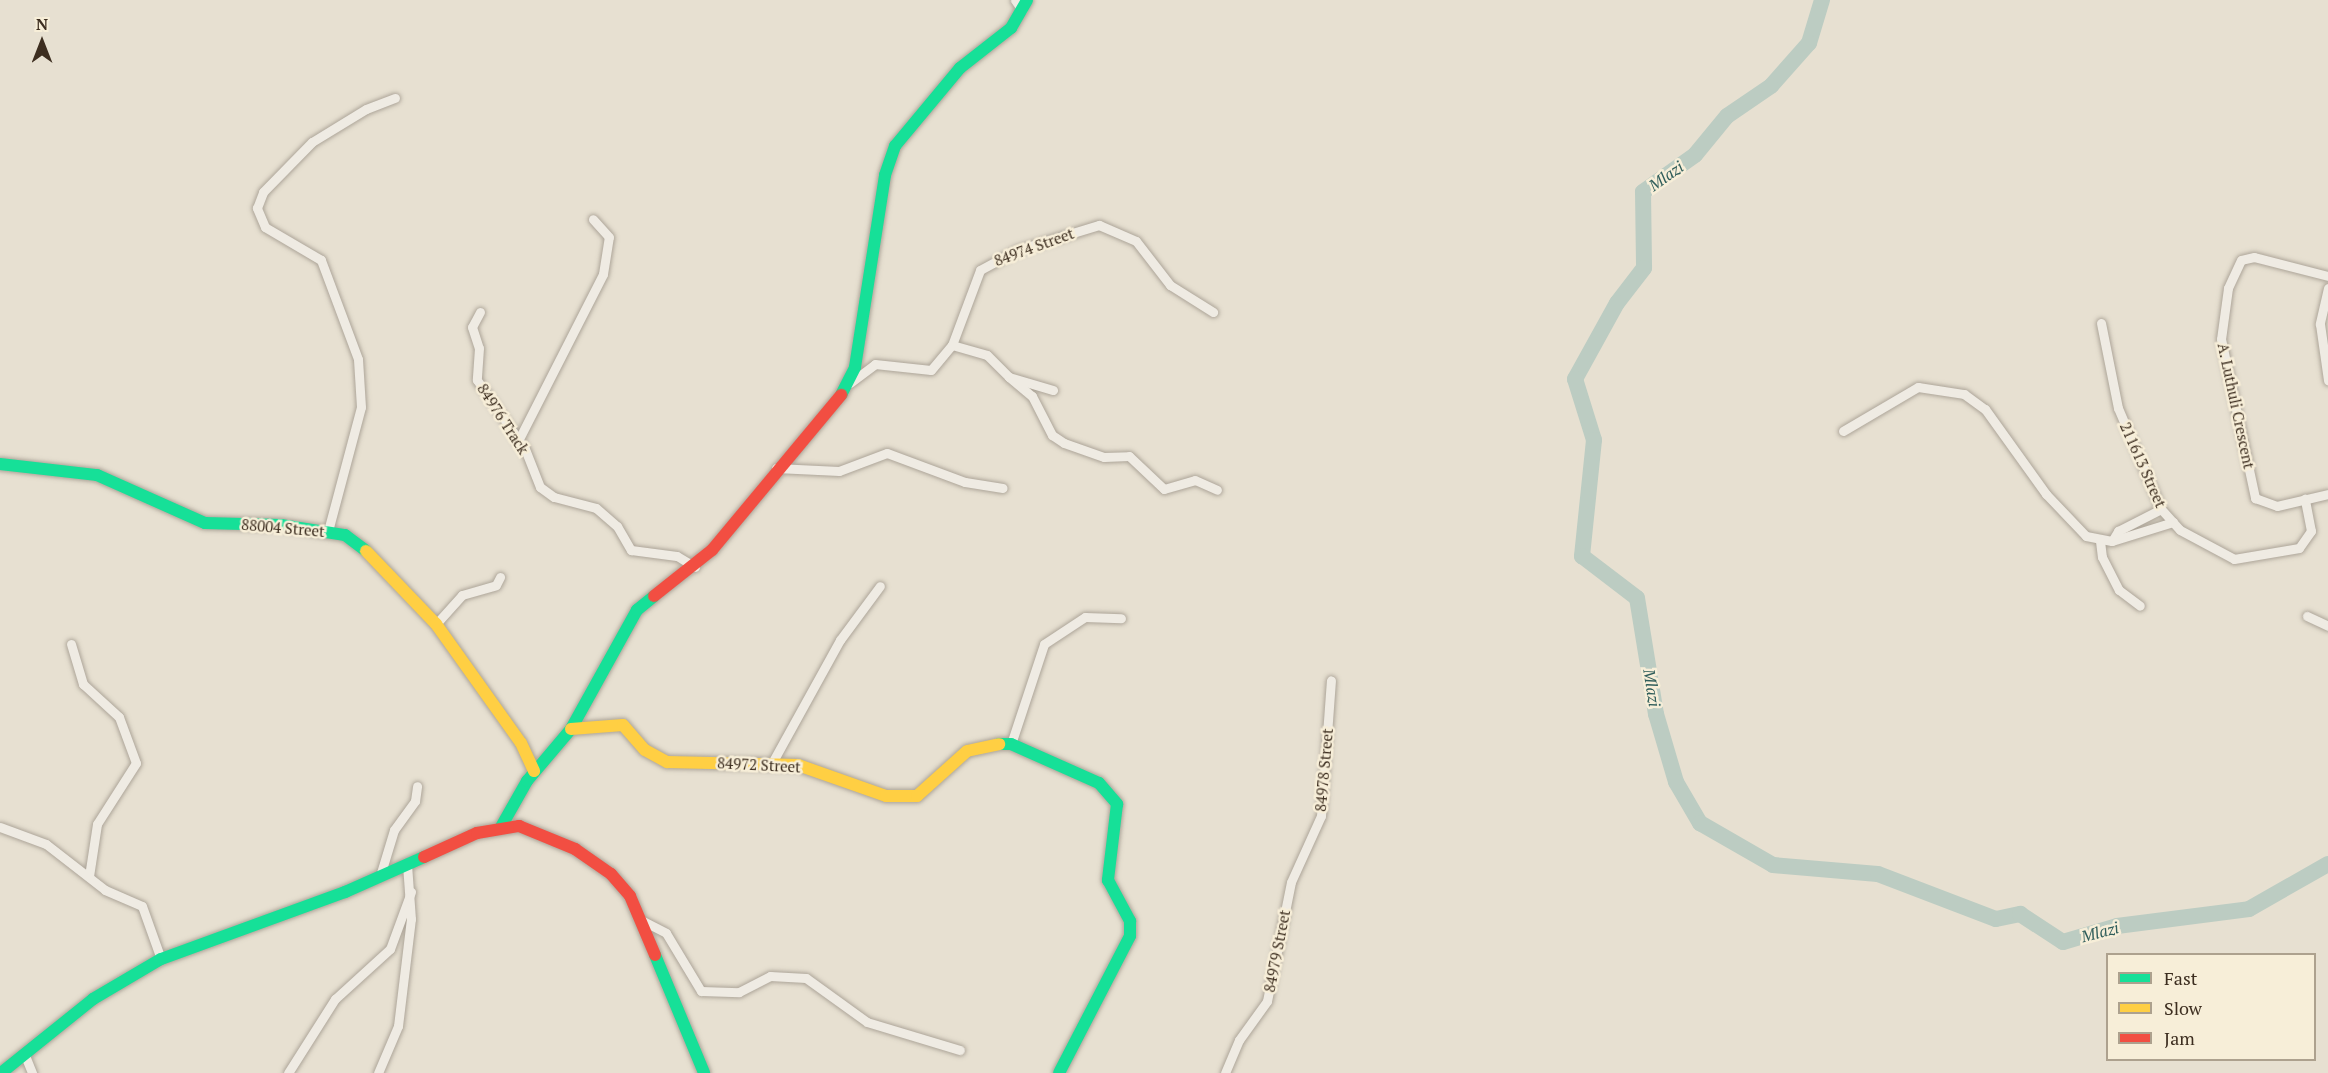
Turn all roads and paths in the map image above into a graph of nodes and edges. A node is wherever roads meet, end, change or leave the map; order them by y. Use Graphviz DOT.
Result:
graph roads {
  1 [pos="1021,3"];
  2 [pos="395,98"];
  3 [pos="593,219"];
  4 [pos="2328,276"];
  5 [pos="2328,288"];
  6 [pos="480,312"];
  7 [pos="1213,312"];
  8 [pos="2100,323"];
  9 [pos="952,345"];
  10 [pos="1009,376"];
  11 [pos="2328,380"];
  12 [pos="848,385"];
  13 [pos="1053,390"];
  14 [pos="1843,431"];
  15 [pos="518,441"];
  16 [pos="0,464"];
  17 [pos="776,468"];
  18 [pos="1003,488"];
  19 [pos="1217,490"];
  20 [pos="2328,495"];
  21 [pos="2305,500"];
  22 [pos="2161,509"];
  23 [pos="2173,522"];
  24 [pos="328,531"];
  25 [pos="2100,541"];
  26 [pos="2112,541"];
  27 [pos="694,567"];
  28 [pos="500,577"];
  29 [pos="880,586"];
  30 [pos="2140,606"];
  31 [pos="2307,616"];
  32 [pos="1120,618"];
  33 [pos="436,624"];
  34 [pos="2328,626"];
  35 [pos="71,644"];
  36 [pos="1331,680"];
  37 [pos="571,729"];
  38 [pos="1011,744"];
  39 [pos="772,763"];
  40 [pos="534,771"];
  41 [pos="417,786"];
  42 [pos="0,827"];
  43 [pos="501,827"];
  44 [pos="1303,856"];
  45 [pos="407,864"];
  46 [pos="89,876"];
  47 [pos="380,876"];
  48 [pos="411,892"];
  49 [pos="641,920"];
  50 [pos="161,959"];
  51 [pos="960,1050"];
  52 [pos="24,1053"];
  53 [pos="1,1073"];
  54 [pos="32,1073"];
  55 [pos="288,1073"];
  56 [pos="378,1073"];
  57 [pos="704,1073"];
  58 [pos="1059,1073"];
  59 [pos="1225,1073"];
  1 -- 12 [label="street"];
  2 -- 24 [label="street"];
  3 -- 15 [label="street"];
  4 -- 21 [label="street, A. Luthuli Crescent"];
  5 -- 11 [label="street"];
  6 -- 15 [label="street, 84976 Track"];
  7 -- 9 [label="street, 84974 Street"];
  8 -- 22 [label="street, 211613 Street"];
  9 -- 10 [label="street"];
  9 -- 12 [label="street, 84974 Street"];
  10 -- 13 [label="street"];
  10 -- 19 [label="street"];
  12 -- 17 [label="street"];
  14 -- 25 [label="street"];
  15 -- 27 [label="street, 84976 Track"];
  16 -- 24 [label="street, 88004 Street"];
  17 -- 18 [label="street"];
  17 -- 27 [label="street"];
  20 -- 21 [label="street, A. Luthuli Crescent"];
  21 -- 23 [label="street, 211613 Street"];
  22 -- 23 [label="street, 211613 Street"];
  22 -- 26 [label="street"];
  23 -- 26 [label="street"];
  24 -- 33 [label="street, 88004 Street"];
  25 -- 26 [label="street"];
  25 -- 30 [label="street"];
  27 -- 37 [label="street"];
  28 -- 33 [label="street"];
  29 -- 39 [label="street"];
  31 -- 34 [label="street"];
  32 -- 38 [label="street"];
  33 -- 40 [label="street, 88004 Street"];
  35 -- 46 [label="street"];
  36 -- 44 [label="street, 84978 Street"];
  37 -- 39 [label="street, 84972 Street"];
  37 -- 40 [label="street"];
  38 -- 39 [label="street, 84972 Street"];
  38 -- 58 [label="street"];
  40 -- 43 [label="street"];
  41 -- 47 [label="street"];
  42 -- 46 [label="street"];
  43 -- 45 [label="street"];
  43 -- 49 [label="street"];
  44 -- 59 [label="street, 84979 Street"];
  45 -- 47 [label="street"];
  45 -- 48 [label="street"];
  46 -- 50 [label="street"];
  47 -- 50 [label="street"];
  48 -- 55 [label="street"];
  48 -- 56 [label="street"];
  49 -- 51 [label="street"];
  49 -- 57 [label="street"];
  50 -- 52 [label="street"];
  52 -- 53 [label="street"];
  52 -- 54 [label="street"];
}
